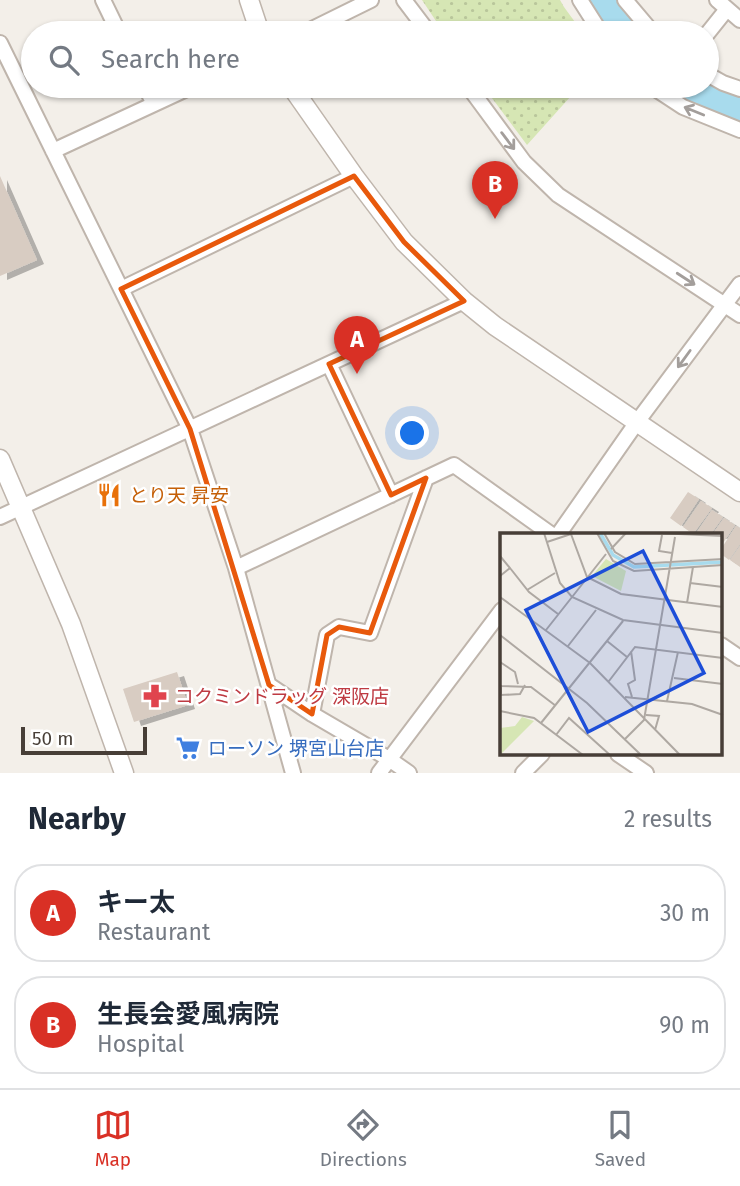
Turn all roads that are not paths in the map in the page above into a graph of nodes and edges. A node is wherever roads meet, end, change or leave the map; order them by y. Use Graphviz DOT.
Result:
graph roads {
  1 [pos="103,0"];
  2 [pos="249,0"];
  3 [pos="372,0"];
  4 [pos="404,0"];
  5 [pos="580,0"];
  6 [pos="625,0"];
  7 [pos="722,4"];
  8 [pos="740,20"];
  9 [pos="113,21"];
  10 [pos="256,21"];
  11 [pos="329,21"];
  12 [pos="420,21"];
  13 [pos="593,21"];
  14 [pos="643,21"];
  15 [pos="714,21"];
  16 [pos="0,43"];
  17 [pos="719,81"];
  18 [pos="21,86"];
  19 [pos="740,89"];
  20 [pos="27,98"];
  21 [pos="150,98"];
  22 [pos="166,98"];
  23 [pos="299,98"];
  24 [pos="477,98"];
  25 [pos="669,98"];
  26 [pos="153,104"];
  27 [pos="740,130"];
  28 [pos="53,151"];
  29 [pos="354,176"];
  30 [pos="740,284"];
  31 [pos="121,289"];
  32 [pos="464,301"];
  33 [pos="724,304"];
  34 [pos="740,315"];
  35 [pos="329,364"];
  36 [pos="637,422"];
  37 [pos="190,429"];
  38 [pos="0,458"];
  39 [pos="426,478"];
  40 [pos="740,492"];
  41 [pos="391,495"];
  42 [pos="22,507"];
  43 [pos="0,517"];
  44 [pos="549,533"];
  45 [pos="559,533"];
  46 [pos="236,568"];
  47 [pos="500,613"];
  48 [pos="722,646"];
  49 [pos="740,658"];
  50 [pos="269,685"];
  51 [pos="312,714"];
  52 [pos="541,755"];
  53 [pos="619,755"];
  54 [pos="389,759"];
  55 [pos="124,773"];
  56 [pos="293,773"];
  57 [pos="379,773"];
  58 [pos="408,773"];
  59 [pos="523,773"];
  60 [pos="646,773"];
  1 -- 9 [label="street"];
  2 -- 10 [label="street"];
  3 -- 11 [label="street"];
  4 -- 12 [label="street"];
  5 -- 13 [label="street"];
  6 -- 14 [label="street"];
  7 -- 8 [label="street"];
  7 -- 15 [label="street"];
  16 -- 18 [label="street"];
  17 -- 19 [label="street"];
  20 -- 28 [label="street"];
  21 -- 26 [label="street"];
  22 -- 26 [label="street"];
  23 -- 29 [label="street"];
  24 -- 33 [label="street, one-way"];
  27 -- 25 [label="street, one-way"];
  26 -- 28 [label="street"];
  28 -- 31 [label="street"];
  29 -- 31 [label="street"];
  29 -- 32 [label="street"];
  30 -- 33 [label="street"];
  31 -- 37 [label="street"];
  32 -- 35 [label="street"];
  32 -- 36 [label="street"];
  33 -- 34 [label="street"];
  33 -- 36 [label="street, one-way"];
  35 -- 37 [label="street"];
  35 -- 41 [label="street"];
  36 -- 40 [label="street"];
  36 -- 45 [label="street"];
  37 -- 42 [label="street"];
  37 -- 46 [label="street"];
  38 -- 42 [label="street"];
  39 -- 41 [label="street"];
  39 -- 44 [label="street"];
  39 -- 51 [label="street"];
  41 -- 46 [label="street"];
  42 -- 43 [label="street"];
  42 -- 55 [label="street"];
  46 -- 50 [label="street"];
  47 -- 54 [label="street"];
  48 -- 49 [label="street"];
  50 -- 51 [label="street"];
  50 -- 56 [label="street"];
  51 -- 54 [label="street"];
  52 -- 59 [label="street"];
  53 -- 60 [label="street"];
  54 -- 57 [label="street"];
  54 -- 58 [label="street"];
}
